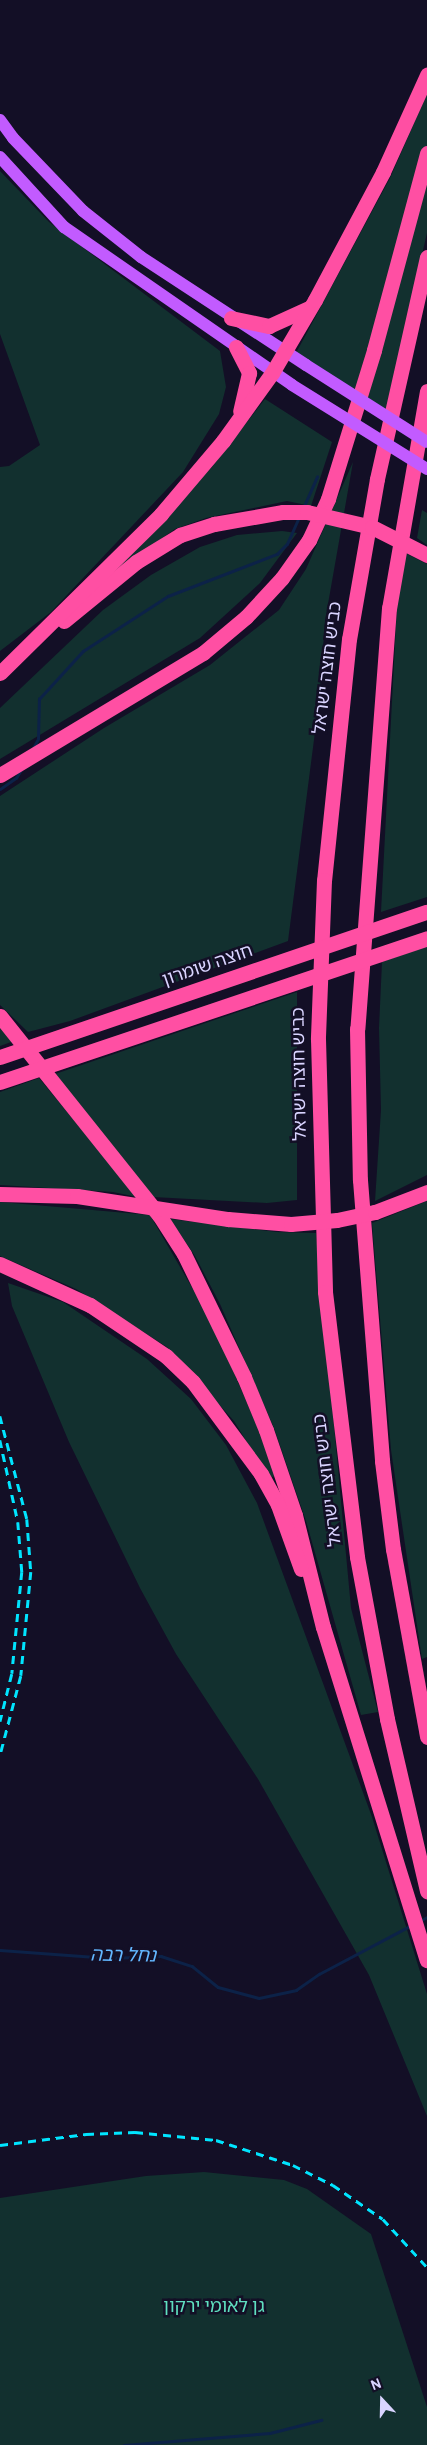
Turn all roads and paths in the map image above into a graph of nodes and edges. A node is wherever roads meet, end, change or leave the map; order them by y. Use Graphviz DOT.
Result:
graph roads {
  1 [pos="427,75"];
  2 [pos="0,120"];
  3 [pos="427,153"];
  4 [pos="0,157"];
  5 [pos="427,257"];
  6 [pos="311,307"];
  7 [pos="231,318"];
  8 [pos="236,347"];
  9 [pos="285,352"];
  10 [pos="272,373"];
  11 [pos="427,391"];
  12 [pos="238,421"];
  13 [pos="427,442"];
  14 [pos="427,469"];
  15 [pos="427,554"];
  16 [pos="70,610"];
  17 [pos="0,674"];
  18 [pos="5,772"];
  19 [pos="427,912"];
  20 [pos="427,938"];
  21 [pos="0,1016"];
  22 [pos="0,1056"];
  23 [pos="0,1082"];
  24 [pos="427,1182"];
  25 [pos="427,1192"];
  26 [pos="0,1194"];
  27 [pos="170,1210"];
  28 [pos="0,1264"];
  29 [pos="322,1627"];
  30 [pos="427,1737"];
  31 [pos="427,1891"];
  32 [pos="427,1960"];
  1 -- 6 [label="highway"];
  2 -- 7 [label="main road"];
  3 -- 18 [label="highway"];
  4 -- 8 [label="main road"];
  5 -- 31 [label="highway, כביש חוצה ישראל"];
  6 -- 7 [label="highway"];
  6 -- 9 [label="highway"];
  7 -- 9 [label="main road"];
  8 -- 10 [label="main road"];
  8 -- 12 [label="highway"];
  9 -- 10 [label="highway"];
  9 -- 13 [label="main road, bridge"];
  10 -- 12 [label="highway"];
  10 -- 14 [label="main road, bridge"];
  11 -- 30 [label="highway"];
  12 -- 16 [label="highway"];
  15 -- 16 [label="highway, bridge"];
  16 -- 17 [label="highway"];
  19 -- 22 [label="highway, חוצה שומרון, bridge"];
  20 -- 23 [label="highway, bridge"];
  21 -- 29 [label="highway"];
  24 -- 27 [label="highway, bridge"];
  25 -- 27 [label="highway, bridge"];
  26 -- 27 [label="highway, bridge"];
  28 -- 29 [label="highway"];
  29 -- 32 [label="highway"];
}
